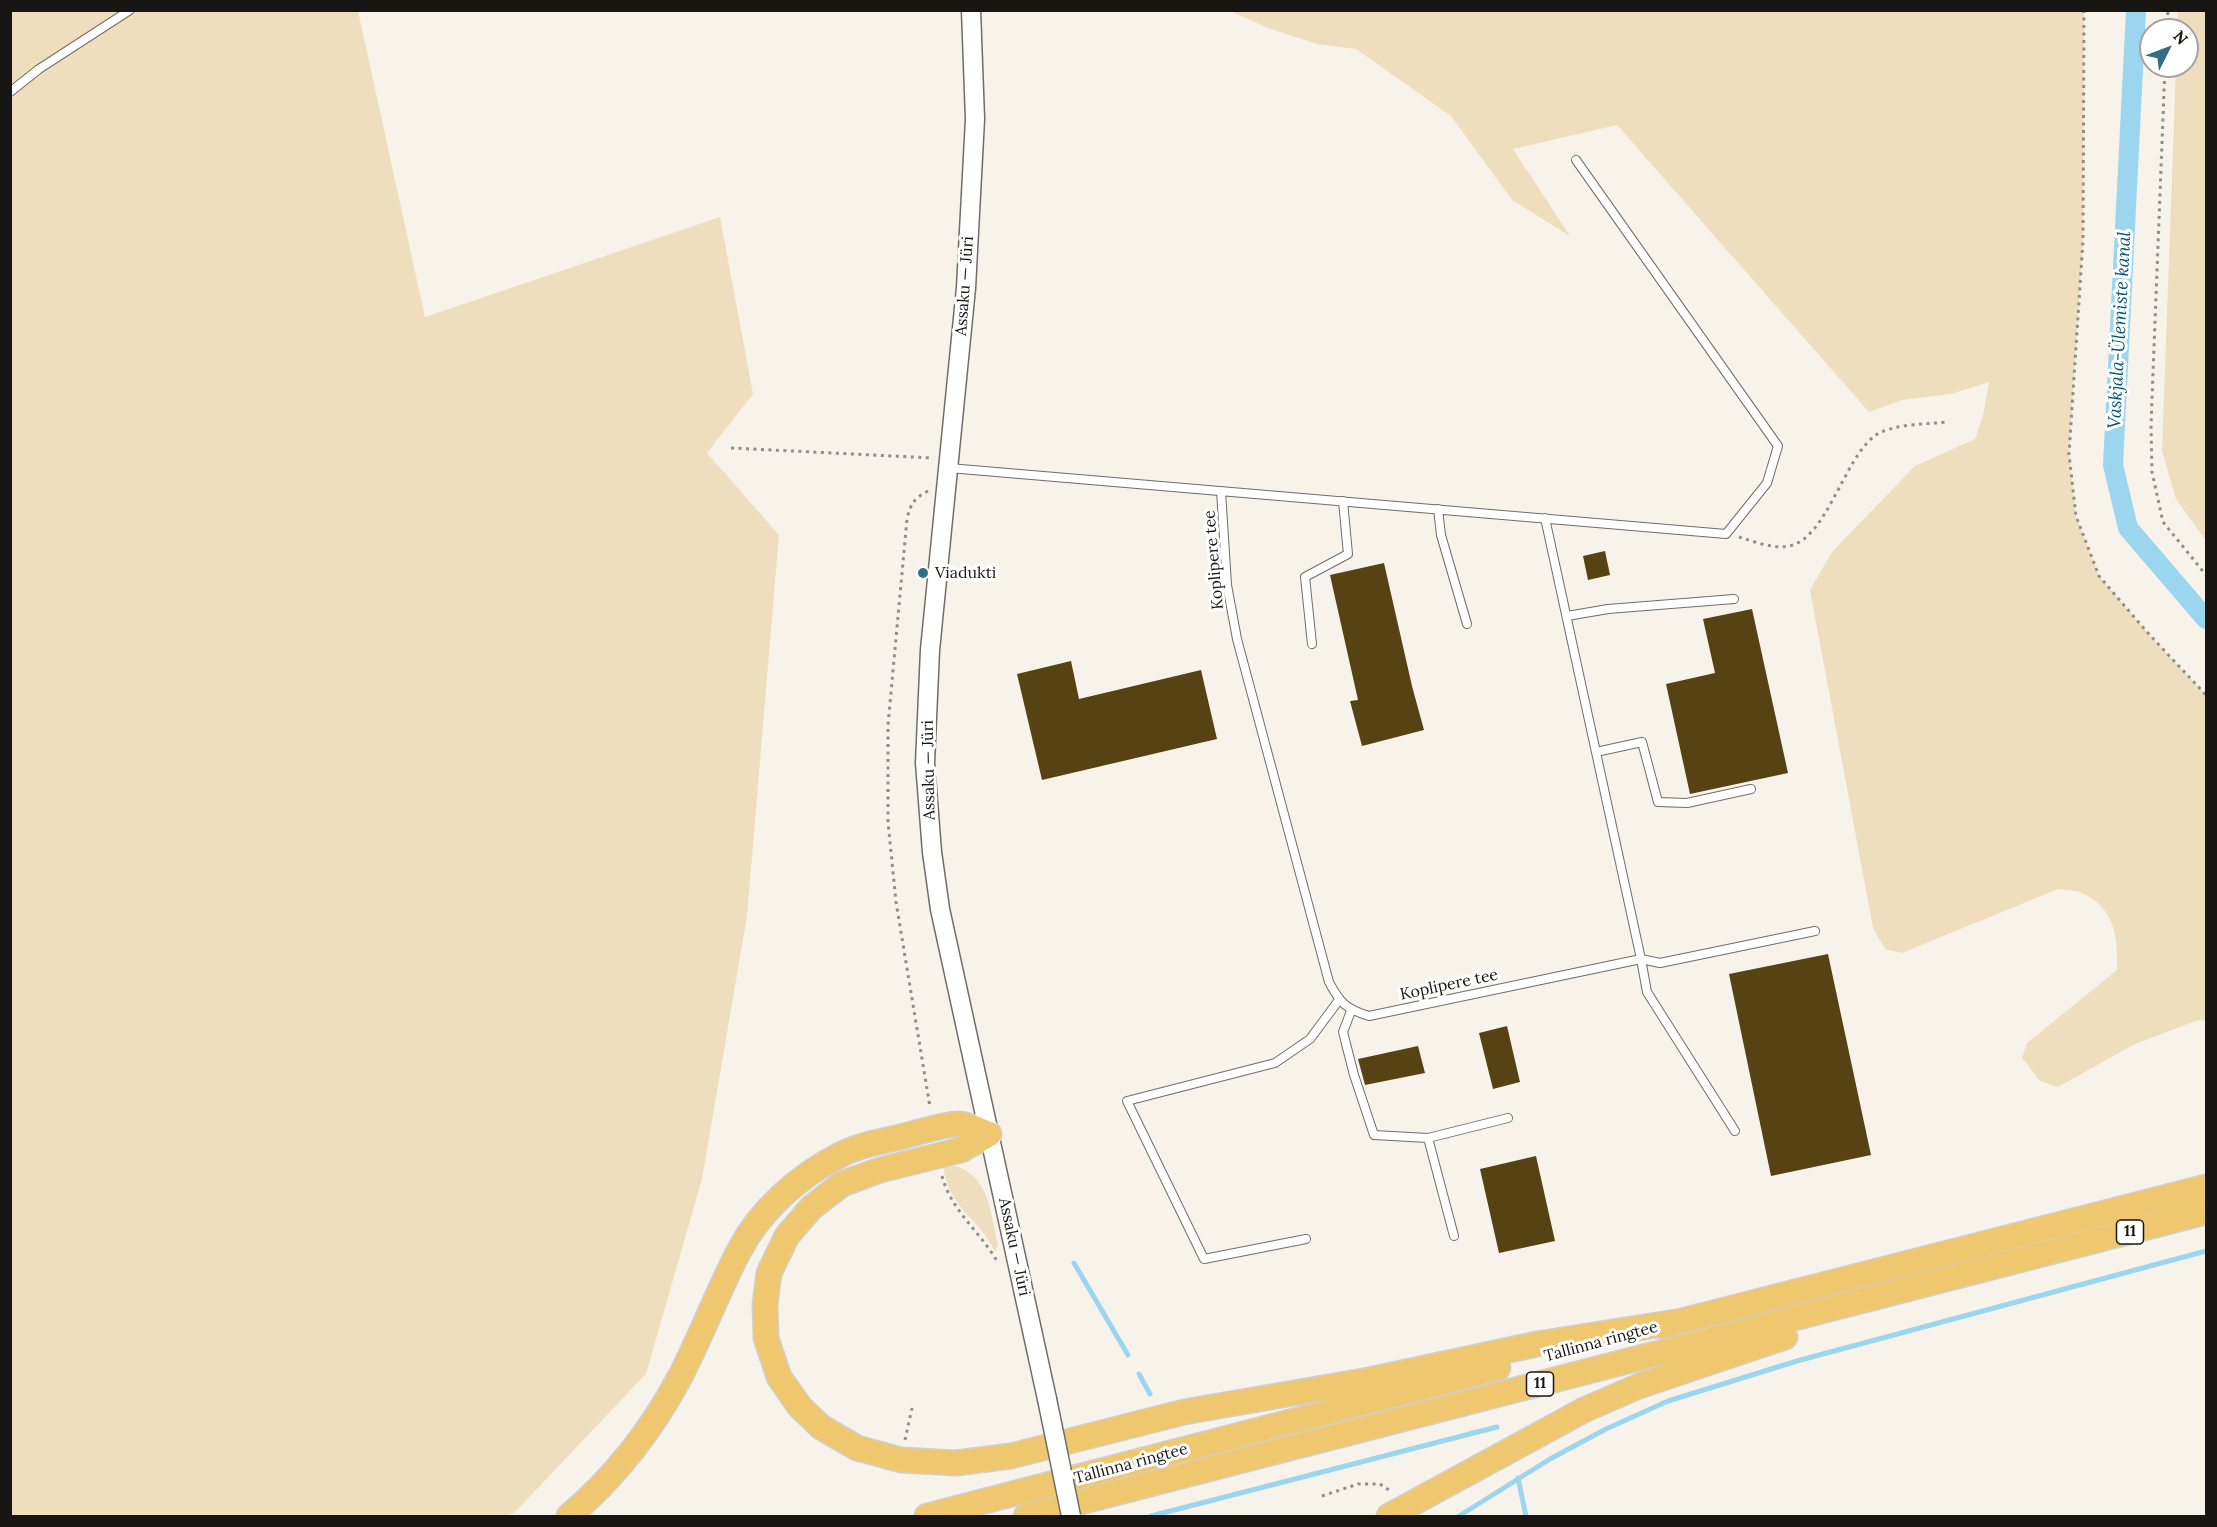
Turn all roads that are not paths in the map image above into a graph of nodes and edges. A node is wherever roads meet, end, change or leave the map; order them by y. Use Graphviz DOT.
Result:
graph roads {
  1 [pos="130,10"];
  2 [pos="971,10"];
  3 [pos="10,92"];
  4 [pos="1576,160"];
  5 [pos="949,463"];
  6 [pos="1221,491"];
  7 [pos="1343,501"];
  8 [pos="1438,509"];
  9 [pos="1545,518"];
  10 [pos="1734,599"];
  11 [pos="1567,616"];
  12 [pos="1467,624"];
  13 [pos="1312,644"];
  14 [pos="1596,752"];
  15 [pos="1751,789"];
  16 [pos="1815,930"];
  17 [pos="1641,959"];
  18 [pos="1339,1000"];
  19 [pos="1352,1011"];
  20 [pos="1508,1118"];
  21 [pos="1735,1131"];
  22 [pos="989,1134"];
  23 [pos="1428,1138"];
  24 [pos="2206,1187"];
  25 [pos="2206,1212"];
  26 [pos="1454,1236"];
  27 [pos="1306,1239"];
  28 [pos="2054,1251"];
  29 [pos="1872,1286"];
  30 [pos="1676,1322"];
  31 [pos="1397,1512"];
  32 [pos="568,1516"];
  33 [pos="927,1516"];
  34 [pos="1026,1516"];
  35 [pos="1071,1516"];
  1 -- 3 [label="lane"];
  2 -- 5 [label="street, Assaku — Jüri"];
  4 -- 9 [label="lane, Koplipere tee"];
  5 -- 6 [label="lane, Koplipere tee"];
  5 -- 22 [label="street, Assaku — Jüri"];
  6 -- 7 [label="lane, Koplipere tee"];
  6 -- 18 [label="lane, Koplipere tee"];
  7 -- 8 [label="lane, Koplipere tee"];
  7 -- 13 [label="lane"];
  8 -- 9 [label="lane, Koplipere tee"];
  8 -- 12 [label="lane"];
  9 -- 11 [label="lane"];
  10 -- 11 [label="lane"];
  11 -- 14 [label="lane"];
  14 -- 15 [label="lane"];
  14 -- 17 [label="lane"];
  16 -- 17 [label="lane, Koplipere tee"];
  17 -- 19 [label="lane, Koplipere tee"];
  17 -- 21 [label="lane"];
  18 -- 19 [label="lane, Koplipere tee"];
  18 -- 27 [label="lane"];
  19 -- 23 [label="lane"];
  20 -- 23 [label="lane"];
  22 -- 30 [label="highway"];
  22 -- 32 [label="highway"];
  22 -- 35 [label="street, Assaku — Jüri, bridge"];
  23 -- 26 [label="lane"];
  24 -- 29 [label="highway, Tallinna ringtee / 11"];
  25 -- 28 [label="highway, Tallinna ringtee / 11"];
  28 -- 29 [label="highway, Tallinna ringtee / 11"];
  28 -- 31 [label="highway"];
  29 -- 30 [label="highway, Tallinna ringtee / 11"];
  29 -- 34 [label="highway, Tallinna ringtee / 11"];
  30 -- 33 [label="highway, Tallinna ringtee / 11"];
}
